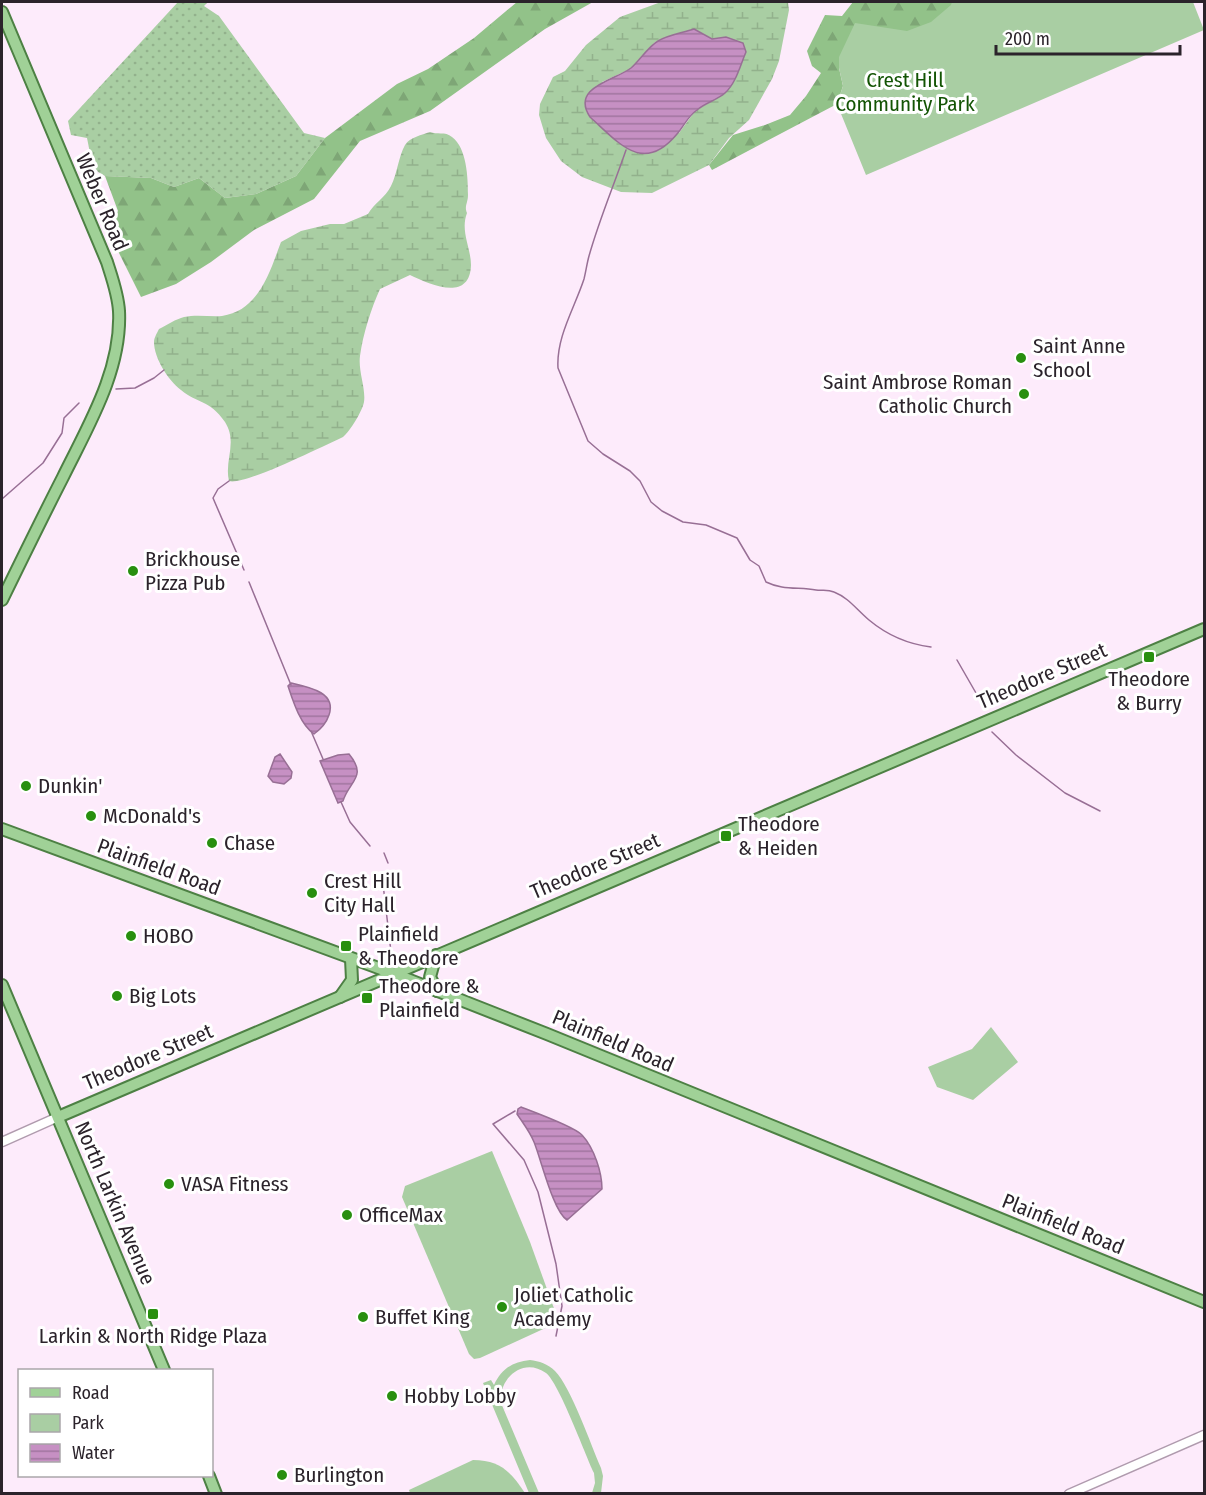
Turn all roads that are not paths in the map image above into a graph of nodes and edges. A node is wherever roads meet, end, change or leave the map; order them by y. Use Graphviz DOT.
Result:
graph roads {
  1 [pos="2,12"];
  2 [pos="2,600"];
  3 [pos="1204,629"];
  4 [pos="2,829"];
  5 [pos="436,955"];
  6 [pos="351,959"];
  7 [pos="392,973"];
  8 [pos="2,985"];
  9 [pos="437,992"];
  10 [pos="340,997"];
  11 [pos="58,1117"];
  12 [pos="2,1142"];
  13 [pos="1204,1302"];
  14 [pos="163,1369"];
  15 [pos="1204,1435"];
  16 [pos="209,1477"];
  17 [pos="216,1494"];
  18 [pos="1069,1494"];
  1 -- 2 [label="main road, Weber Road"];
  3 -- 5 [label="main road, Theodore Street"];
  4 -- 6 [label="main road, Plainfield Road"];
  5 -- 7 [label="main road, Theodore Street"];
  5 -- 9 [label="main road"];
  6 -- 7 [label="main road, Plainfield Road"];
  6 -- 10 [label="main road"];
  7 -- 9 [label="main road, Plainfield Road"];
  7 -- 10 [label="main road, Theodore Street"];
  8 -- 11 [label="main road, North Larkin Avenue"];
  9 -- 13 [label="main road, Plainfield Road"];
  10 -- 11 [label="main road, Theodore Street"];
  11 -- 12 [label="street, Theodore Street"];
  11 -- 14 [label="main road, North Larkin Avenue"];
  15 -- 18 [label="street"];
  16 -- 17 [label="main road"];
}
